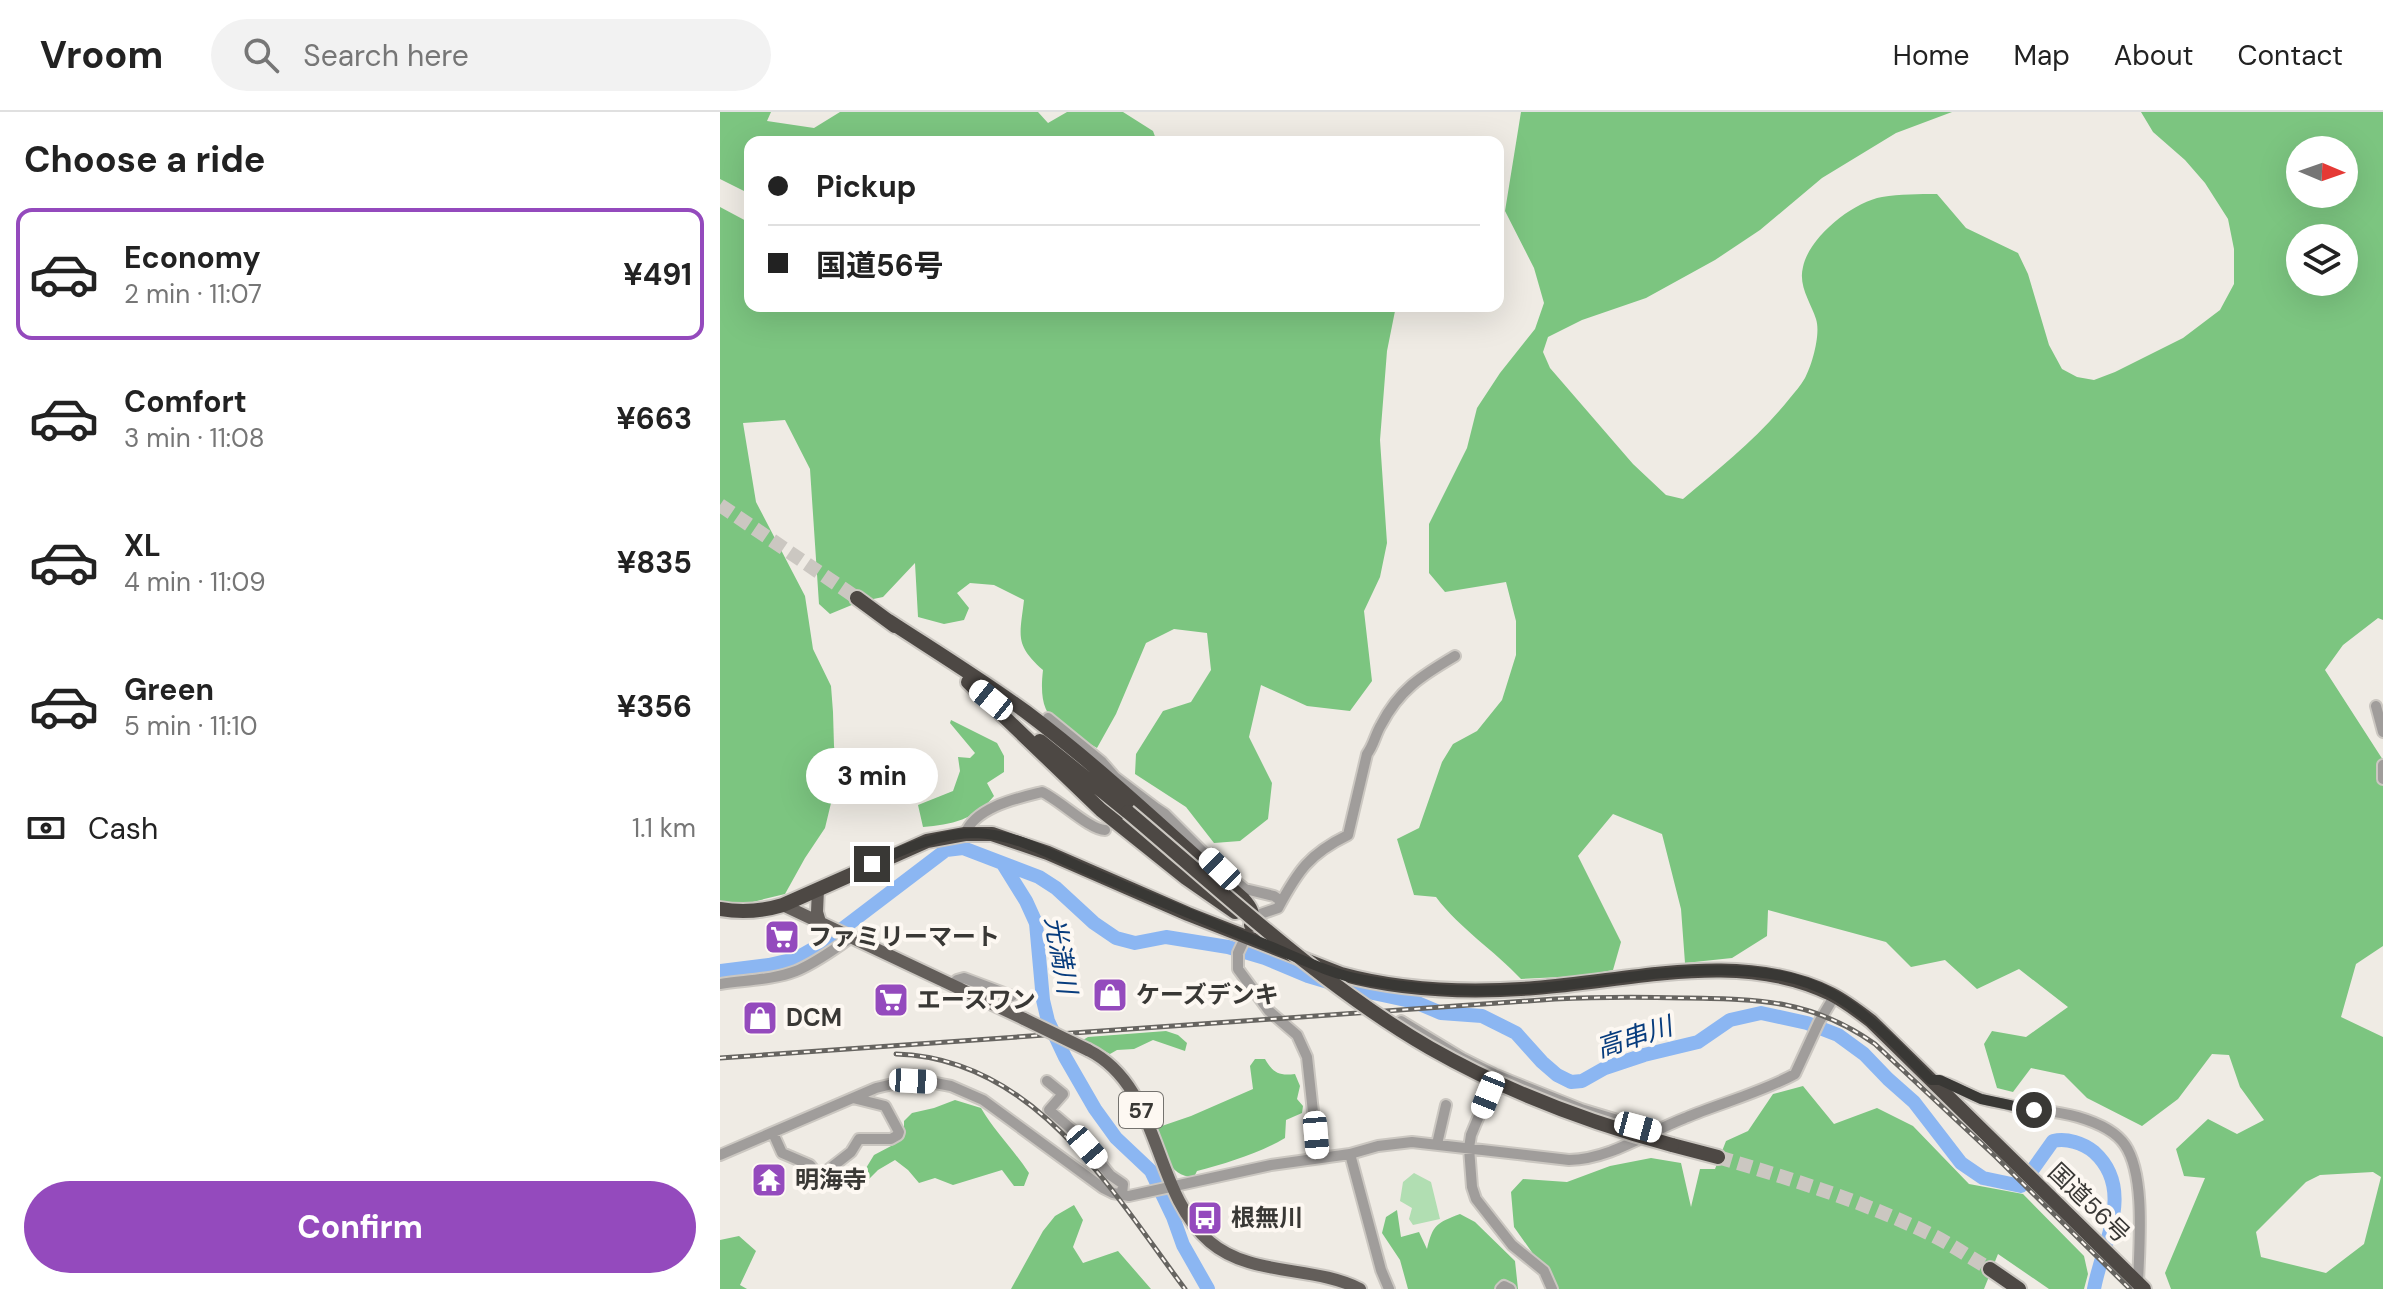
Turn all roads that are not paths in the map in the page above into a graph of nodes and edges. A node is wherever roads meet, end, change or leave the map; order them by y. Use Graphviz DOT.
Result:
graph roads {
  1 [pos="857,598"];
  2 [pos="889,621"];
  3 [pos="1455,656"];
  4 [pos="968,682"];
  5 [pos="2376,706"];
  6 [pos="1048,718"];
  7 [pos="2383,732"];
  8 [pos="2383,765"];
  9 [pos="2383,779"];
  10 [pos="1105,830"];
  11 [pos="965,834"];
  12 [pos="1186,878"];
  13 [pos="818,889"];
  14 [pos="1281,901"];
  15 [pos="783,905"];
  16 [pos="721,911"];
  17 [pos="1188,914"];
  18 [pos="1250,918"];
  19 [pos="825,925"];
  20 [pos="850,936"];
  21 [pos="1242,945"];
  22 [pos="720,984"];
  23 [pos="952,985"];
  24 [pos="1835,995"];
  25 [pos="1012,996"];
  26 [pos="1401,1021"];
  27 [pos="1496,1075"];
  28 [pos="1931,1080"];
  29 [pos="1047,1081"];
  30 [pos="851,1098"];
  31 [pos="1446,1105"];
  32 [pos="1655,1131"];
  33 [pos="773,1133"];
  34 [pos="1437,1144"];
  35 [pos="1469,1148"];
  36 [pos="1350,1154"];
  37 [pos="720,1155"];
  38 [pos="1718,1157"];
  39 [pos="1318,1158"];
  40 [pos="1164,1188"];
  41 [pos="1122,1195"];
  42 [pos="1990,1269"];
  43 [pos="2141,1286"];
  44 [pos="1360,1289"];
  45 [pos="1389,1289"];
  46 [pos="1501,1289"];
  47 [pos="1510,1289"];
  48 [pos="1552,1289"];
  49 [pos="2019,1289"];
  1 -- 2 [label="highway"];
  2 -- 4 [label="highway"];
  2 -- 18 [label="highway"];
  3 -- 14 [label="street"];
  4 -- 12 [label="highway"];
  4 -- 18 [label="highway, bridge"];
  5 -- 7 [label="street"];
  6 -- 14 [label="street"];
  8 -- 9 [label="street"];
  10 -- 11 [label="street"];
  11 -- 13 [label="highway, 国道56号"];
  11 -- 17 [label="highway, 国道56号"];
  12 -- 17 [label="highway"];
  12 -- 18 [label="highway"];
  13 -- 15 [label="highway, 国道56号"];
  13 -- 19 [label="main road"];
  14 -- 18 [label="street"];
  15 -- 16 [label="highway, 国道56号"];
  15 -- 19 [label="main road, 57"];
  17 -- 21 [label="highway, 国道56号"];
  18 -- 21 [label="highway"];
  18 -- 38 [label="highway, bridge"];
  19 -- 20 [label="main road, 57"];
  20 -- 22 [label="street"];
  20 -- 23 [label="main road, 57"];
  21 -- 24 [label="highway, 国道56号"];
  21 -- 39 [label="street"];
  23 -- 25 [label="street"];
  23 -- 40 [label="main road, 57, bridge"];
  24 -- 28 [label="highway, 国道56号"];
  24 -- 32 [label="street"];
  26 -- 27 [label="street"];
  27 -- 32 [label="street"];
  27 -- 35 [label="street"];
  28 -- 43 [label="highway, 国道56号"];
  28 -- 43 [label="street"];
  29 -- 41 [label="street"];
  30 -- 33 [label="street"];
  30 -- 33 [label="street"];
  30 -- 41 [label="street"];
  31 -- 34 [label="street"];
  32 -- 35 [label="street"];
  33 -- 37 [label="street"];
  34 -- 35 [label="street"];
  34 -- 36 [label="street"];
  35 -- 48 [label="street"];
  36 -- 39 [label="street"];
  36 -- 45 [label="street"];
  39 -- 40 [label="street"];
  40 -- 41 [label="street"];
  40 -- 44 [label="main road, 57"];
  42 -- 49 [label="highway"];
  46 -- 47 [label="street"];
}
